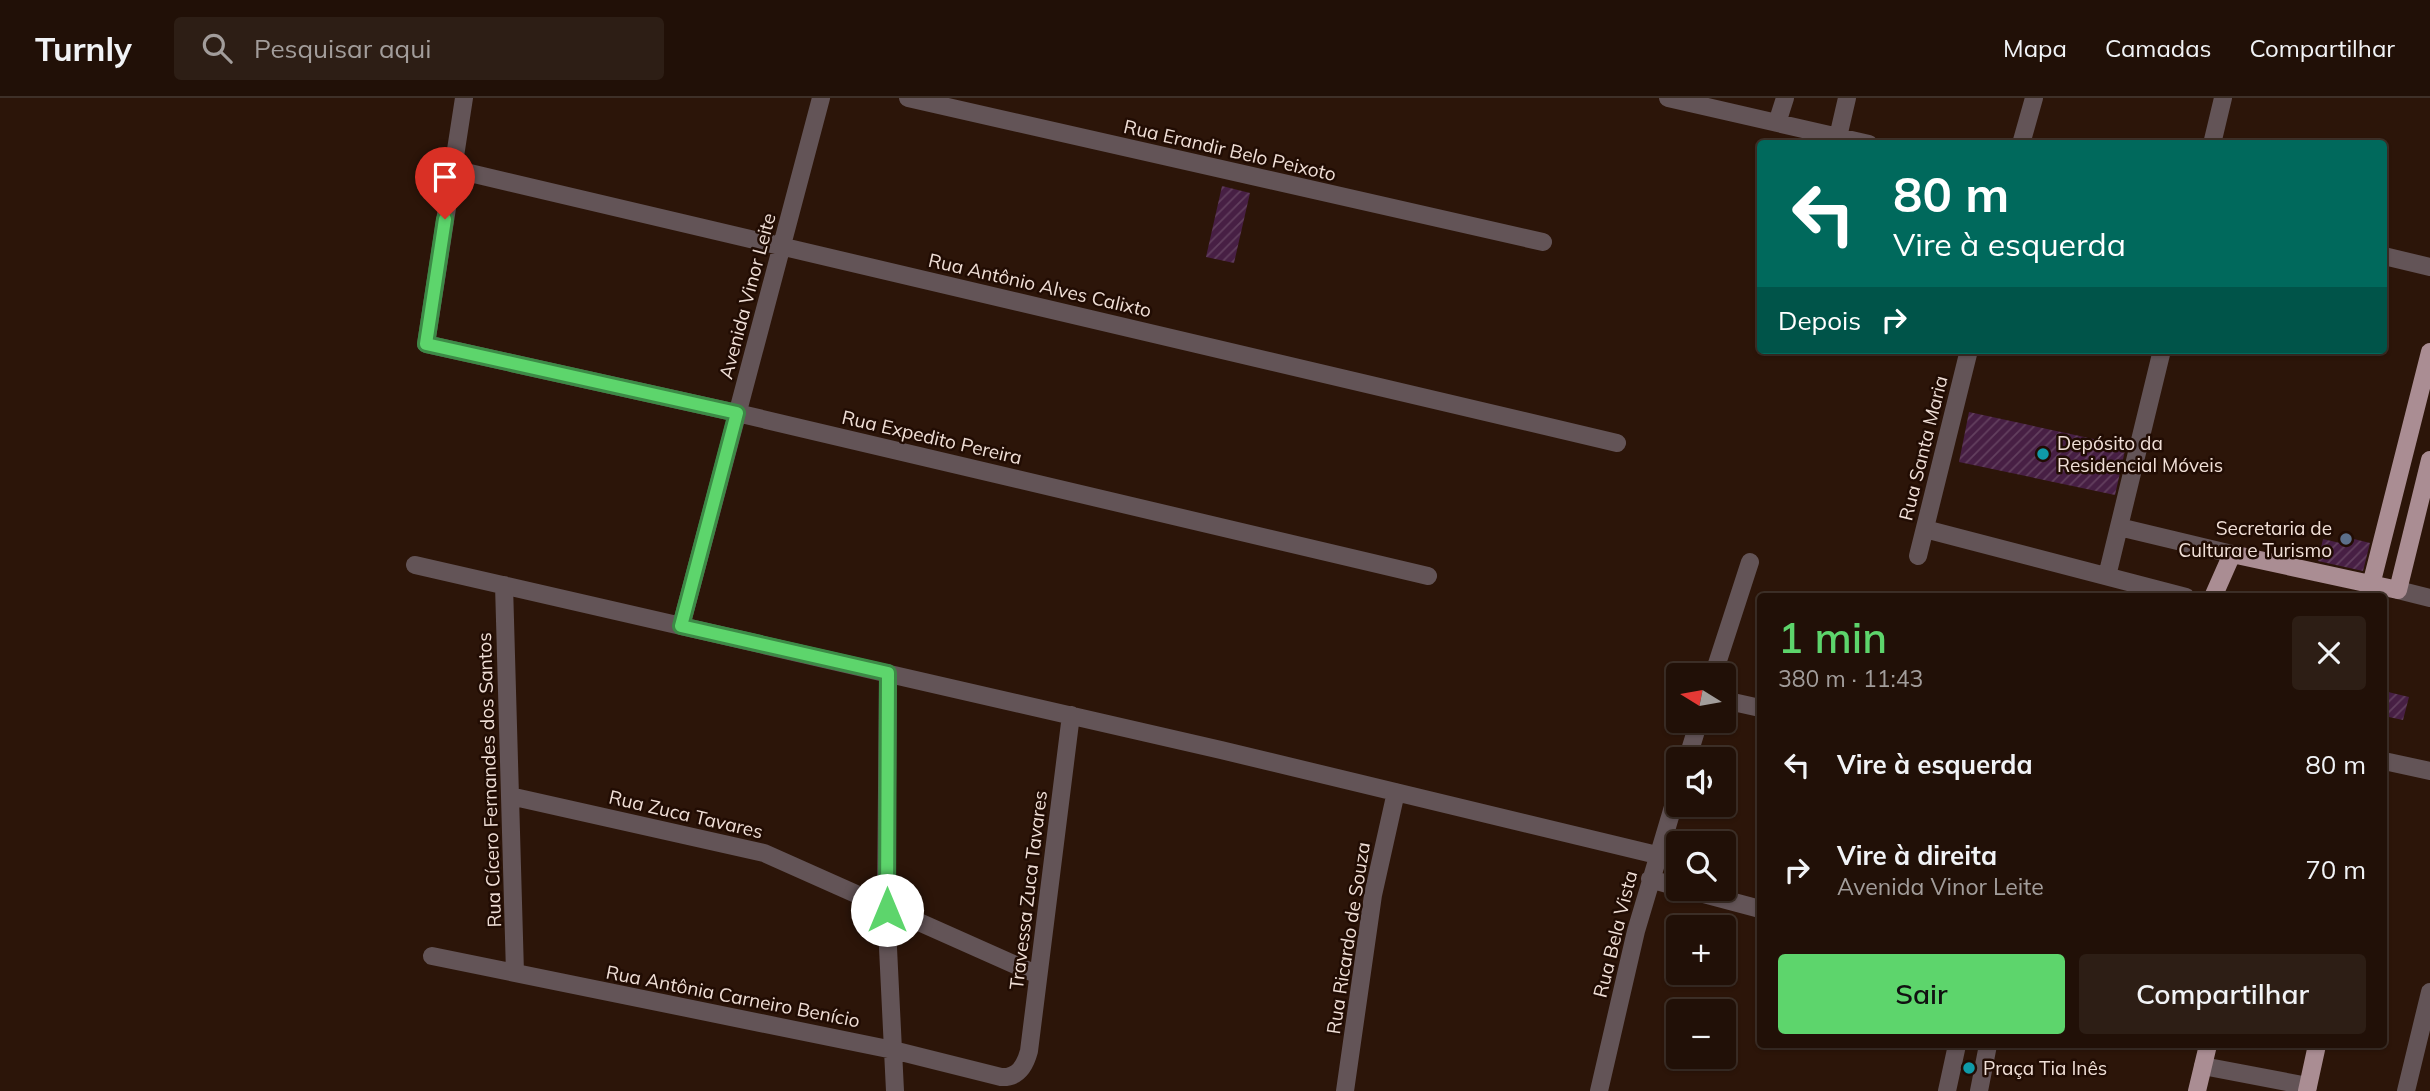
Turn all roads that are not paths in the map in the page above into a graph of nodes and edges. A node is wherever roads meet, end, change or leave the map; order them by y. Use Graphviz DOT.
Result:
graph roads {
  1 [pos="464,98"];
  2 [pos="821,98"];
  3 [pos="908,98"];
  4 [pos="1668,98"];
  5 [pos="1785,98"];
  6 [pos="1847,98"];
  7 [pos="2034,98"];
  8 [pos="2223,98"];
  9 [pos="1777,123"];
  10 [pos="1838,137"];
  11 [pos="1851,140"];
  12 [pos="2022,140"];
  13 [pos="2213,140"];
  14 [pos="453,169"];
  15 [pos="1543,242"];
  16 [pos="782,246"];
  17 [pos="2387,257"];
  18 [pos="2430,267"];
  19 [pos="2430,352"];
  20 [pos="1968,354"];
  21 [pos="2161,354"];
  22 [pos="737,413"];
  23 [pos="1617,443"];
  24 [pos="2430,460"];
  25 [pos="2119,527"];
  26 [pos="1925,529"];
  27 [pos="2232,554"];
  28 [pos="1918,556"];
  29 [pos="1750,562"];
  30 [pos="415,565"];
  31 [pos="1428,576"];
  32 [pos="2107,576"];
  33 [pos="504,585"];
  34 [pos="2371,585"];
  35 [pos="2398,590"];
  36 [pos="2171,593"];
  37 [pos="2215,593"];
  38 [pos="2430,598"];
  39 [pos="681,626"];
  40 [pos="1717,663"];
  41 [pos="888,673"];
  42 [pos="1736,703"];
  43 [pos="1757,707"];
  44 [pos="1071,715"];
  45 [pos="2387,762"];
  46 [pos="2430,771"];
  47 [pos="1396,792"];
  48 [pos="510,796"];
  49 [pos="1669,817"];
  50 [pos="1657,855"];
  51 [pos="1650,879"];
  52 [pos="1666,884"];
  53 [pos="1730,901"];
  54 [pos="1757,908"];
  55 [pos="887,910"];
  56 [pos="432,956"];
  57 [pos="515,973"];
  58 [pos="1038,975"];
  59 [pos="2430,992"];
  60 [pos="1956,1048"];
  61 [pos="1987,1048"];
  62 [pos="2207,1048"];
  63 [pos="2316,1048"];
  64 [pos="894,1050"];
  65 [pos="2203,1066"];
  66 [pos="1022,1068"];
  67 [pos="2308,1089"];
  68 [pos="895,1091"];
  69 [pos="1345,1091"];
  70 [pos="1599,1091"];
  71 [pos="1947,1091"];
  72 [pos="1979,1091"];
  73 [pos="2197,1091"];
  74 [pos="2406,1091"];
  1 -- 14 [label="street"];
  2 -- 16 [label="street, Avenida Vinor Leite"];
  3 -- 15 [label="street, Rua Erandir Belo Peixoto"];
  4 -- 9 [label="street"];
  5 -- 9 [label="street"];
  6 -- 10 [label="street"];
  7 -- 12 [label="street"];
  8 -- 13 [label="street"];
  9 -- 10 [label="street"];
  10 -- 11 [label="street"];
  14 -- 16 [label="street, Rua Antônio Alves Calixto"];
  14 -- 22 [label="street, Rua Expedito Pereira"];
  16 -- 22 [label="street, Avenida Vinor Leite"];
  16 -- 23 [label="street, Rua Antônio Alves Calixto"];
  17 -- 18 [label="street"];
  19 -- 34 [label="main road"];
  20 -- 26 [label="street, Rua Santa Maria"];
  21 -- 25 [label="street"];
  22 -- 31 [label="street, Rua Expedito Pereira"];
  22 -- 39 [label="street, Avenida Vinor Leite"];
  24 -- 35 [label="main road"];
  25 -- 27 [label="street"];
  25 -- 32 [label="street"];
  26 -- 28 [label="street, Rua Santa Maria"];
  26 -- 32 [label="street"];
  27 -- 34 [label="main road"];
  27 -- 37 [label="main road"];
  29 -- 40 [label="street"];
  30 -- 33 [label="street"];
  32 -- 36 [label="street"];
  33 -- 39 [label="street"];
  33 -- 48 [label="street, Rua Cícero Fernandes dos Santos"];
  34 -- 35 [label="main road"];
  35 -- 38 [label="street"];
  39 -- 41 [label="street"];
  41 -- 44 [label="street"];
  41 -- 55 [label="street"];
  42 -- 43 [label="street"];
  44 -- 47 [label="street"];
  44 -- 58 [label="street, Travessa Zuca Tavares"];
  45 -- 46 [label="street"];
  47 -- 50 [label="street"];
  47 -- 69 [label="street, Rua Ricardo de Souza"];
  48 -- 55 [label="street, Rua Zuca Tavares"];
  48 -- 57 [label="street, Rua Cícero Fernandes dos Santos"];
  49 -- 50 [label="street, Rua Bela Vista"];
  50 -- 51 [label="street, Rua Bela Vista"];
  51 -- 52 [label="street"];
  51 -- 70 [label="street, Rua Bela Vista"];
  53 -- 54 [label="street"];
  55 -- 58 [label="street, Rua Zuca Tavares"];
  55 -- 64 [label="street"];
  56 -- 57 [label="street, Rua Antônia Carneiro Benício"];
  57 -- 64 [label="street, Rua Antônia Carneiro Benício"];
  58 -- 66 [label="street, Travessa Zuca Tavares"];
  59 -- 74 [label="street"];
  60 -- 71 [label="street"];
  61 -- 72 [label="street"];
  62 -- 65 [label="main road"];
  63 -- 67 [label="main road"];
  64 -- 66 [label="street, Rua Antônia Carneiro Benício"];
  64 -- 68 [label="street"];
  65 -- 67 [label="street"];
  65 -- 73 [label="main road"];
}
